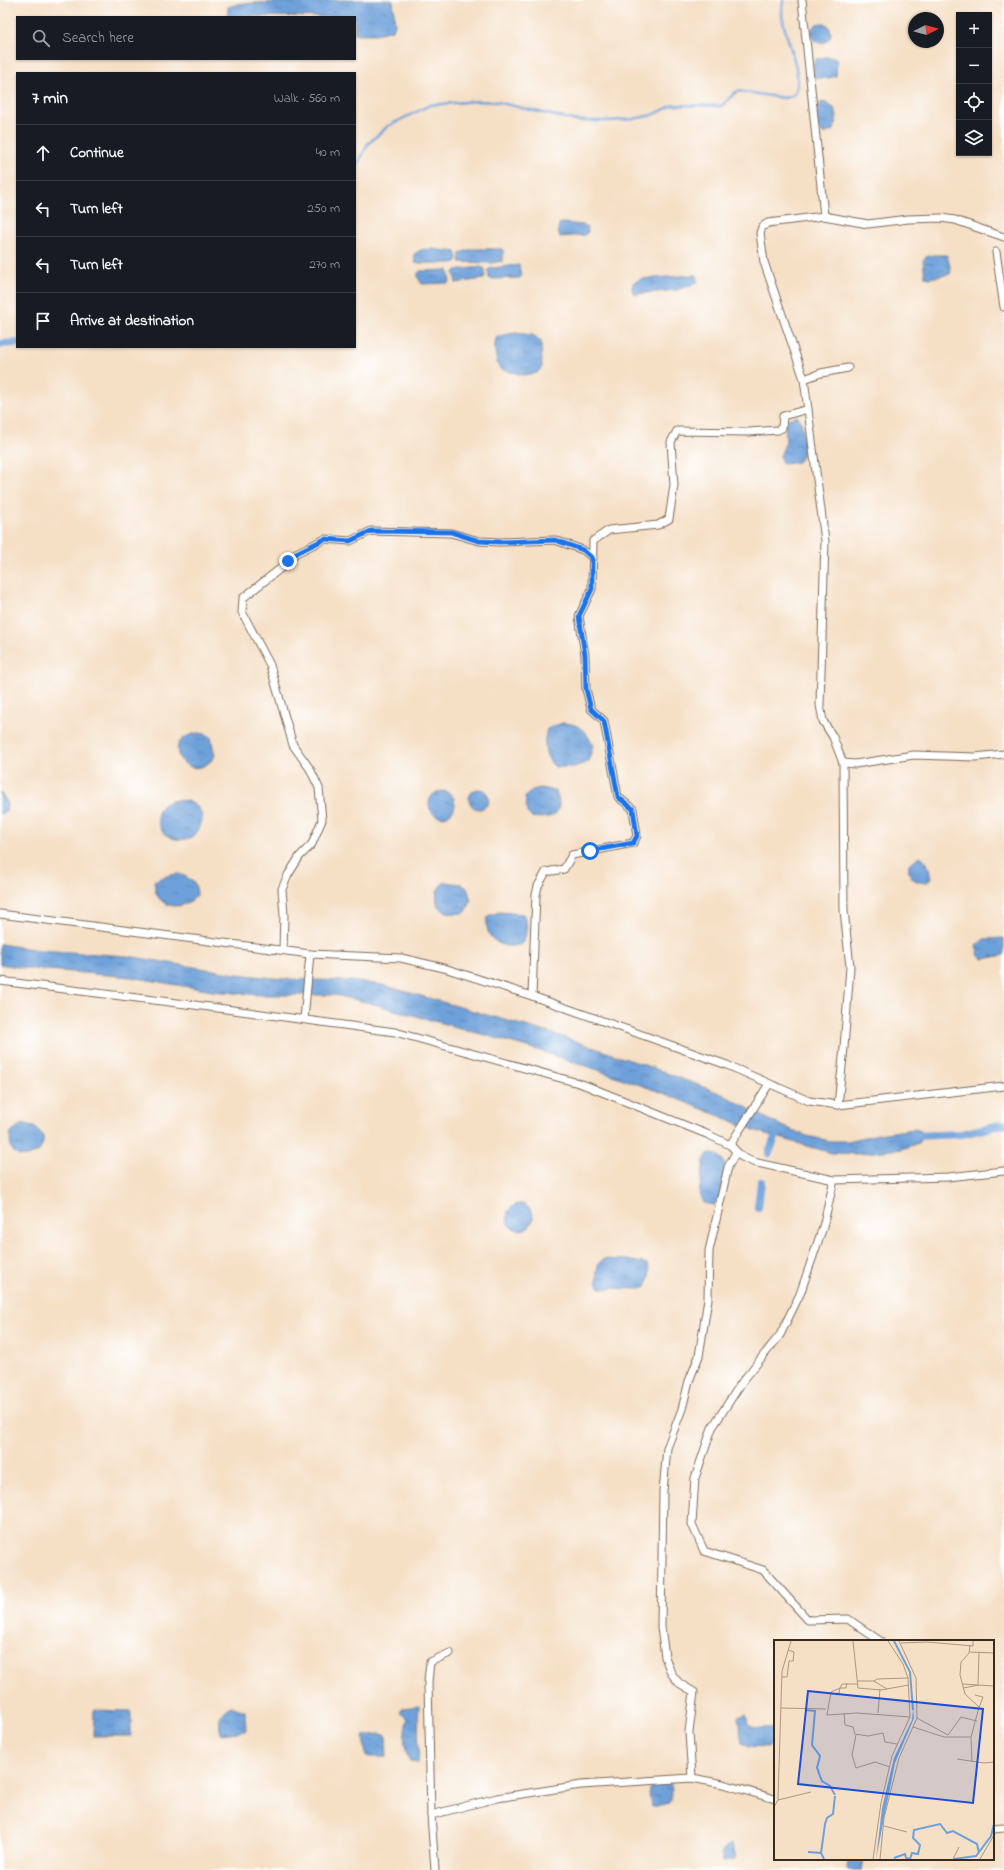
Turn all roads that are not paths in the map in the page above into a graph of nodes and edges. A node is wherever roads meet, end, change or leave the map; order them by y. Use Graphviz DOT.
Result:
graph roads {
  1 [pos="802,0"];
  2 [pos="824,216"];
  3 [pos="1004,237"];
  4 [pos="996,252"];
  5 [pos="1004,307"];
  6 [pos="848,368"];
  7 [pos="804,379"];
  8 [pos="808,409"];
  9 [pos="592,558"];
  10 [pos="1004,754"];
  11 [pos="843,763"];
  12 [pos="0,914"];
  13 [pos="283,950"];
  14 [pos="310,954"];
  15 [pos="0,981"];
  16 [pos="532,996"];
  17 [pos="304,1019"];
  18 [pos="769,1084"];
  19 [pos="1004,1086"];
  20 [pos="838,1105"];
  21 [pos="730,1145"];
  22 [pos="736,1152"];
  23 [pos="1004,1171"];
  24 [pos="834,1180"];
  25 [pos="879,1640"];
  26 [pos="450,1653"];
  27 [pos="692,1778"];
  28 [pos="774,1799"];
  29 [pos="431,1815"];
  30 [pos="435,1870"];
  1 -- 2 [label="street"];
  2 -- 3 [label="street"];
  2 -- 7 [label="street"];
  4 -- 5 [label="street"];
  6 -- 7 [label="street"];
  7 -- 8 [label="street"];
  8 -- 9 [label="street"];
  8 -- 11 [label="street"];
  9 -- 13 [label="street"];
  9 -- 16 [label="street"];
  10 -- 11 [label="street"];
  11 -- 20 [label="street"];
  12 -- 13 [label="street"];
  13 -- 14 [label="street"];
  14 -- 16 [label="street"];
  14 -- 17 [label="street"];
  15 -- 17 [label="street"];
  16 -- 18 [label="street"];
  17 -- 21 [label="street"];
  18 -- 20 [label="street"];
  18 -- 21 [label="street"];
  19 -- 20 [label="street"];
  21 -- 22 [label="street"];
  22 -- 24 [label="street"];
  22 -- 27 [label="street"];
  23 -- 24 [label="street"];
  24 -- 25 [label="street"];
  26 -- 29 [label="street"];
  27 -- 28 [label="street"];
  27 -- 29 [label="street"];
  29 -- 30 [label="street"];
}
